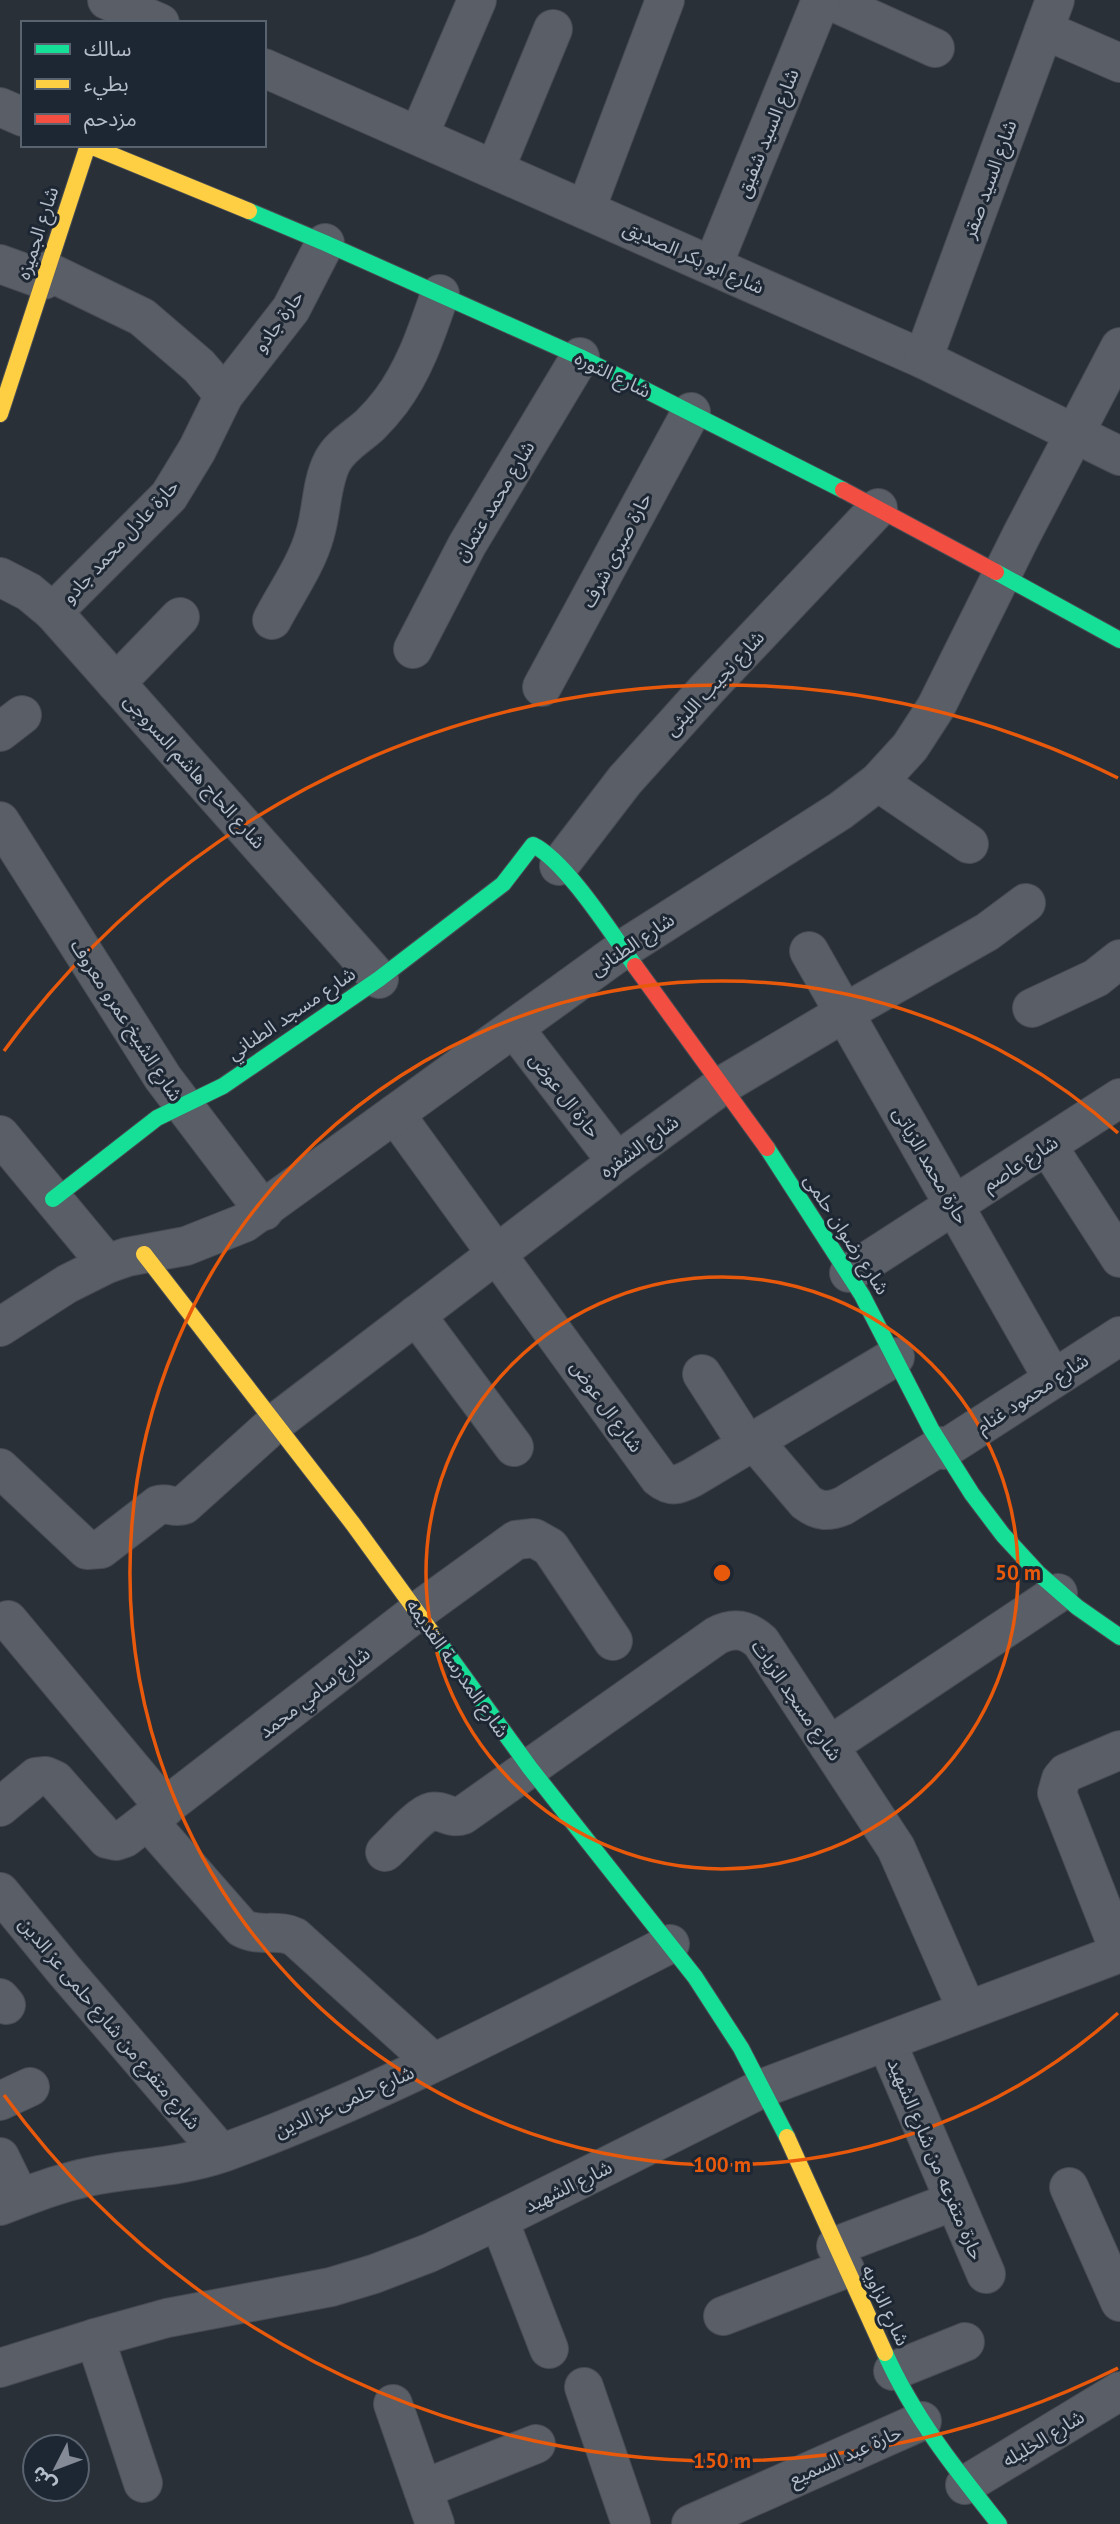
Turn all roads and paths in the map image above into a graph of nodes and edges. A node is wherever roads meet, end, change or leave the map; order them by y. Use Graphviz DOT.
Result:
graph roads {
  1 [pos="107,0"];
  2 [pos="477,0"];
  3 [pos="665,0"];
  4 [pos="821,0"];
  5 [pos="829,0"];
  6 [pos="1049,15"];
  7 [pos="155,21"];
  8 [pos="553,29"];
  9 [pos="935,48"];
  10 [pos="1120,63"];
  11 [pos="266,69"];
  12 [pos="0,107"];
  13 [pos="21,116"];
  14 [pos="419,135"];
  15 [pos="87,147"];
  16 [pos="93,147"];
  17 [pos="495,169"];
  18 [pos="586,209"];
  19 [pos="324,243"];
  20 [pos="0,264"];
  21 [pos="713,265"];
  22 [pos="45,276"];
  23 [pos="440,295"];
  24 [pos="1120,346"];
  25 [pos="580,357"];
  26 [pos="923,359"];
  27 [pos="224,395"];
  28 [pos="2,400"];
  29 [pos="691,412"];
  30 [pos="1069,445"];
  31 [pos="1120,456"];
  32 [pos="878,508"];
  33 [pos="1001,576"];
  34 [pos="0,577"];
  35 [pos="53,612"];
  36 [pos="180,617"];
  37 [pos="272,620"];
  38 [pos="1120,640"];
  39 [pos="413,649"];
  40 [pos="116,683"];
  41 [pos="542,687"];
  42 [pos="878,782"];
  43 [pos="0,821"];
  44 [pos="969,844"];
  45 [pos="549,856"];
  46 [pos="1026,903"];
  47 [pos="622,949"];
  48 [pos="809,951"];
  49 [pos="1120,959"];
  50 [pos="379,979"];
  51 [pos="1032,1008"];
  52 [pos="844,1013"];
  53 [pos="514,1028"];
  54 [pos="722,1086"];
  55 [pos="1120,1098"];
  56 [pos="182,1104"];
  57 [pos="395,1114"];
  58 [pos="0,1135"];
  59 [pos="1047,1146"];
  60 [pos="617,1162"];
  61 [pos="53,1199"];
  62 [pos="954,1206"];
  63 [pos="264,1212"];
  64 [pos="497,1253"];
  65 [pos="144,1254"];
  66 [pos="1120,1258"];
  67 [pos="107,1264"];
  68 [pos="849,1273"];
  69 [pos="416,1315"];
  70 [pos="0,1327"];
  71 [pos="1120,1336"];
  72 [pos="895,1357"];
  73 [pos="702,1374"];
  74 [pos="1053,1379"];
  75 [pos="275,1423"];
  76 [pos="750,1443"];
  77 [pos="513,1447"];
  78 [pos="942,1448"];
  79 [pos="0,1468"];
  80 [pos="1058,1593"];
  81 [pos="418,1611"];
  82 [pos="8,1620"];
  83 [pos="1119,1640"];
  84 [pos="613,1641"];
  85 [pos="829,1746"];
  86 [pos="1120,1750"];
  87 [pos="530,1768"];
  88 [pos="0,1807"];
  89 [pos="156,1814"];
  90 [pos="385,1852"];
  91 [pos="7,1915"];
  92 [pos="670,1944"];
  93 [pos="1120,1953"];
  94 [pos="967,2010"];
  95 [pos="887,2043"];
  96 [pos="433,2062"];
  97 [pos="763,2088"];
  98 [pos="221,2153"];
  99 [pos="0,2157"];
  100 [pos="1069,2187"];
  101 [pos="954,2200"];
  102 [pos="10,2202"];
  103 [pos="499,2220"];
  104 [pos="841,2257"];
  105 [pos="986,2274"];
  106 [pos="1120,2302"];
  107 [pos="723,2316"];
  108 [pos="95,2338"];
  109 [pos="965,2342"];
  110 [pos="549,2349"];
  111 [pos="0,2368"];
  112 [pos="893,2371"];
  113 [pos="583,2387"];
  114 [pos="1120,2391"];
  115 [pos="393,2404"];
  116 [pos="922,2421"];
  117 [pos="536,2444"];
  118 [pos="144,2483"];
  119 [pos="965,2485"];
  120 [pos="429,2507"];
  121 [pos="621,2521"];
  122 [pos="699,2522"];
  123 [pos="999,2524"];
  1 -- 7 [label="street"];
  2 -- 14 [label="street"];
  3 -- 18 [label="street"];
  4 -- 21 [label="street, شارع السيد شفيق"];
  5 -- 9 [label="street"];
  6 -- 10 [label="street"];
  6 -- 26 [label="street, شارع السيد صقر"];
  8 -- 17 [label="street"];
  11 -- 14 [label="street, شارع ابو بكر الصديق"];
  12 -- 13 [label="street"];
  14 -- 17 [label="street, شارع ابو بكر الصديق"];
  15 -- 22 [label="street, شارع الجميزه"];
  16 -- 19 [label="street, شارع الثوره"];
  17 -- 18 [label="street, شارع ابو بكر الصديق"];
  18 -- 21 [label="street, شارع ابو بكر الصديق"];
  19 -- 23 [label="street, شارع الثوره"];
  19 -- 27 [label="street, حارة جادو"];
  20 -- 22 [label="street"];
  21 -- 26 [label="street, شارع ابو بكر الصديق"];
  22 -- 27 [label="street"];
  22 -- 28 [label="street, شارع الجميزه"];
  23 -- 25 [label="street, شارع الثوره"];
  23 -- 37 [label="street"];
  24 -- 30 [label="street, شارع الطنانى"];
  25 -- 29 [label="street, شارع الثوره"];
  25 -- 39 [label="street, شارع محمد عتمان"];
  26 -- 30 [label="street, شارع ابو بكر الصديق"];
  27 -- 35 [label="street, حارة عادل محمد جادو"];
  29 -- 32 [label="street, شارع الثوره"];
  29 -- 41 [label="street, حارة صبرى شرف"];
  30 -- 31 [label="street, شارع ابو بكر الصديق"];
  30 -- 33 [label="street, شارع الطنانى"];
  32 -- 33 [label="street, شارع الثوره"];
  32 -- 45 [label="street, شارع نجيب الليثى"];
  33 -- 38 [label="street, شارع الثوره"];
  33 -- 42 [label="street, شارع الطنانى"];
  34 -- 35 [label="street, شارع الحاج هاشم السروجى"];
  35 -- 40 [label="street, شارع الحاج هاشم السروجى"];
  36 -- 40 [label="street"];
  40 -- 50 [label="street, شارع الحاج هاشم السروجى"];
  42 -- 44 [label="street"];
  42 -- 47 [label="street, شارع الطنانى"];
  43 -- 56 [label="street, شارع الشيخ عمرو معروف"];
  45 -- 47 [label="street, شارع رضوان حلمى"];
  45 -- 50 [label="street, شارع مسجد الطناني"];
  46 -- 52 [label="street, شارع الشفره"];
  47 -- 53 [label="street, شارع الطنانى"];
  47 -- 54 [label="street, شارع رضوان حلمى"];
  48 -- 52 [label="street, حارة محمد الزياتى"];
  49 -- 51 [label="street"];
  50 -- 56 [label="street, شارع مسجد الطناني"];
  52 -- 54 [label="street, شارع الشفره"];
  52 -- 62 [label="street, حارة محمد الزياتى"];
  53 -- 57 [label="street, شارع الطنانى"];
  53 -- 60 [label="street, حارة ال عوض"];
  54 -- 60 [label="street, شارع الشفره"];
  54 -- 68 [label="street, شارع رضوان حلمى"];
  55 -- 59 [label="street, شارع عاصم"];
  56 -- 61 [label="street, شارع مسجد الطناني"];
  56 -- 63 [label="street, شارع الشيخ عمرو معروف"];
  57 -- 63 [label="street, شارع الطنانى"];
  57 -- 64 [label="street, شارع ال عوض"];
  58 -- 61 [label="street"];
  59 -- 62 [label="street, شارع عاصم"];
  59 -- 66 [label="street"];
  60 -- 64 [label="street, شارع الشفره"];
  61 -- 67 [label="street"];
  62 -- 68 [label="street, شارع عاصم"];
  62 -- 74 [label="street, حارة محمد الزياتى"];
  63 -- 65 [label="street, شارع الطنانى"];
  64 -- 69 [label="street, شارع الشفره"];
  64 -- 76 [label="street, شارع ال عوض"];
  65 -- 67 [label="street, شارع الطنانى"];
  65 -- 75 [label="street, شارع المدرسة القديمه"];
  67 -- 70 [label="street, شارع الطنانى"];
  68 -- 72 [label="street, شارع رضوان حلمى"];
  69 -- 75 [label="street, شارع الشفره"];
  69 -- 77 [label="street"];
  71 -- 74 [label="street, شارع محمود غنام"];
  72 -- 76 [label="street, شارع ال عوض"];
  72 -- 78 [label="street, شارع رضوان حلمى"];
  73 -- 76 [label="street"];
  74 -- 78 [label="street, شارع محمود غنام"];
  75 -- 79 [label="street, شارع الشفره"];
  75 -- 81 [label="street, شارع المدرسة القديمه"];
  76 -- 78 [label="street, شارع محمود غنام"];
  78 -- 80 [label="street, شارع رضوان حلمى"];
  80 -- 83 [label="street, شارع رضوان حلمى"];
  80 -- 85 [label="street"];
  81 -- 84 [label="street, شارع سامي محمد"];
  81 -- 87 [label="street, شارع المدرسة القديمه"];
  81 -- 89 [label="street, شارع سامي محمد"];
  82 -- 89 [label="street"];
  85 -- 87 [label="street, شارع مسجد الزيات"];
  85 -- 94 [label="street, شارع مسجد الزيات"];
  86 -- 93 [label="street"];
  87 -- 90 [label="street, شارع مسجد الزيات"];
  87 -- 92 [label="street, شارع المدرسة القديمه"];
  88 -- 89 [label="street, شارع سامي محمد"];
  89 -- 96 [label="street"];
  91 -- 98 [label="street, شارع متفرع من شارع حلمى عز الدين"];
  92 -- 96 [label="street, شارع حلمى عز الدين"];
  92 -- 97 [label="street, شارع المدرسة القديمه"];
  93 -- 94 [label="street, شارع الشهيد"];
  94 -- 95 [label="street, شارع الشهيد"];
  95 -- 97 [label="street, شارع الشهيد"];
  95 -- 101 [label="street, حارة متفرعه من شارع الشهيد"];
  96 -- 98 [label="street, شارع حلمى عز الدين"];
  97 -- 103 [label="street, شارع الشهيد"];
  97 -- 104 [label="street, شارع الزاويه"];
  98 -- 102 [label="street, شارع حلمى عز الدين"];
  99 -- 102 [label="street"];
  100 -- 106 [label="street"];
  101 -- 104 [label="street"];
  101 -- 105 [label="street, حارة متفرعه من شارع الشهيد"];
  103 -- 108 [label="street, شارع الشهيد"];
  103 -- 110 [label="street"];
  104 -- 107 [label="street"];
  104 -- 112 [label="street, شارع الزاويه"];
  108 -- 111 [label="street, شارع الشهيد"];
  108 -- 118 [label="street"];
  109 -- 112 [label="street"];
  112 -- 116 [label="street, شارع الزاويه"];
  113 -- 121 [label="street"];
  114 -- 119 [label="street, شارع الخليله"];
  115 -- 120 [label="street"];
  116 -- 119 [label="street, شارع الزاويه"];
  116 -- 122 [label="street, حارة عبد السميع"];
  117 -- 120 [label="street"];
  119 -- 123 [label="street, شارع الزاويه"];
}
